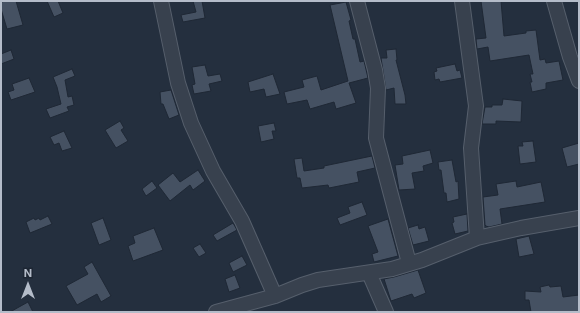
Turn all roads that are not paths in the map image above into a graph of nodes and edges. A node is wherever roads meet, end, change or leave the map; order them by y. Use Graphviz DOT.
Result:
graph roads {
  1 [pos="161,1"];
  2 [pos="357,1"];
  3 [pos="462,1"];
  4 [pos="554,1"];
  5 [pos="579,81"];
  6 [pos="579,218"];
  7 [pos="477,238"];
  8 [pos="409,263"];
  9 [pos="369,273"];
  10 [pos="275,296"];
  11 [pos="216,312"];
  12 [pos="386,312"];
  1 -- 10 [label="street"];
  2 -- 8 [label="street"];
  3 -- 7 [label="street"];
  4 -- 5 [label="street"];
  6 -- 7 [label="street"];
  7 -- 8 [label="street"];
  8 -- 9 [label="street"];
  9 -- 10 [label="street"];
  9 -- 12 [label="street"];
  10 -- 11 [label="street"];
}
